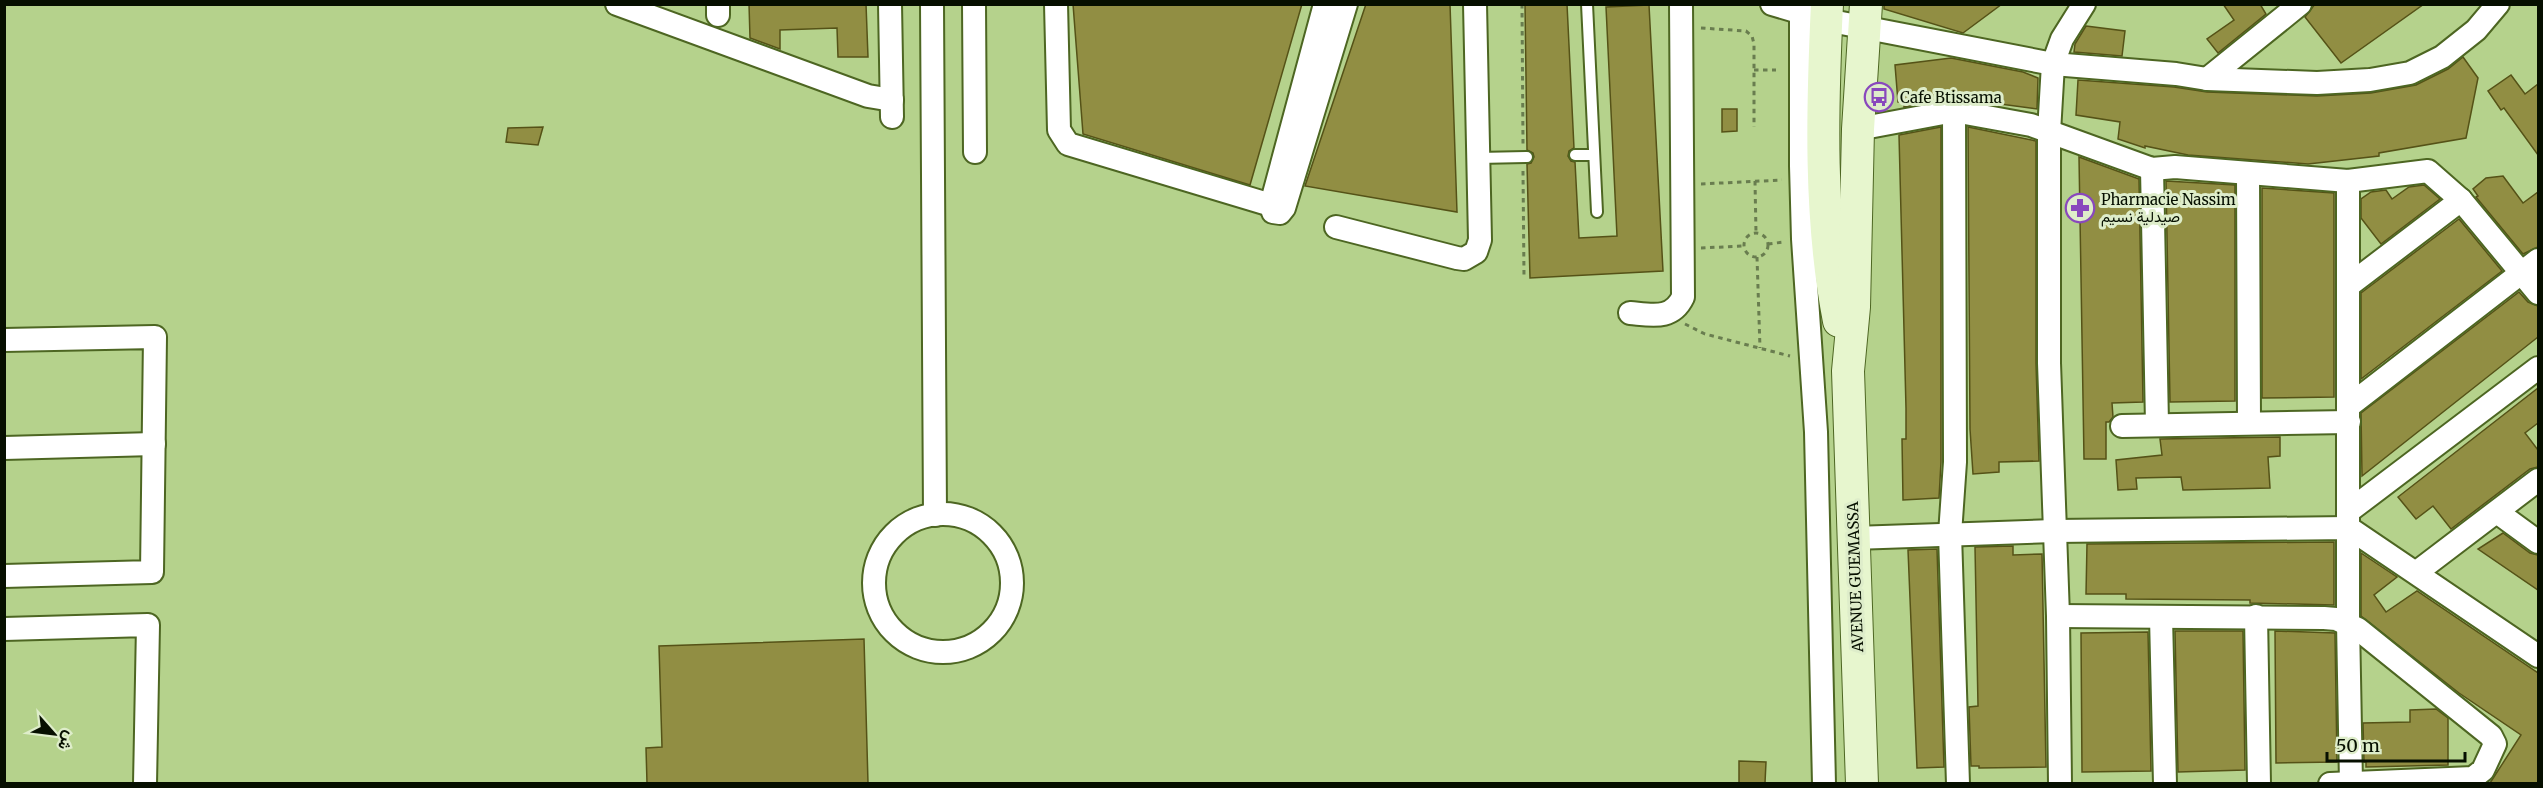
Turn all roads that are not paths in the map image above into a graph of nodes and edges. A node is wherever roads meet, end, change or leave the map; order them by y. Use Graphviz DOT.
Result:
graph roads {
  1 [pos="617,4"];
  2 [pos="890,4"];
  3 [pos="932,4"];
  4 [pos="974,4"];
  5 [pos="1056,4"];
  6 [pos="1325,4"];
  7 [pos="1346,4"];
  8 [pos="1475,4"];
  9 [pos="1587,4"];
  10 [pos="1772,4"];
  11 [pos="2084,4"];
  12 [pos="2300,4"];
  13 [pos="2489,8"];
  14 [pos="1814,11"];
  15 [pos="2274,12"];
  16 [pos="1681,15"];
  17 [pos="1865,16"];
  18 [pos="2053,64"];
  19 [pos="2207,79"];
  20 [pos="1954,111"];
  21 [pos="1858,129"];
  22 [pos="2049,132"];
  23 [pos="975,152"];
  24 [pos="1575,155"];
  25 [pos="1594,155"];
  26 [pos="1525,157"];
  27 [pos="1478,158"];
  28 [pos="2152,169"];
  29 [pos="2248,174"];
  30 [pos="2348,181"];
  31 [pos="2461,200"];
  32 [pos="1271,205"];
  33 [pos="1597,212"];
  34 [pos="1336,227"];
  35 [pos="2530,267"];
  36 [pos="2348,286"];
  37 [pos="2538,293"];
  38 [pos="1630,313"];
  39 [pos="4,340"];
  40 [pos="2538,368"];
  41 [pos="1848,371"];
  42 [pos="2349,414"];
  43 [pos="2249,422"];
  44 [pos="2157,424"];
  45 [pos="2122,426"];
  46 [pos="154,444"];
  47 [pos="4,448"];
  48 [pos="2538,480"];
  49 [pos="2496,512"];
  50 [pos="935,515"];
  51 [pos="2349,520"];
  52 [pos="2054,531"];
  53 [pos="1950,534"];
  54 [pos="1854,538"];
  55 [pos="2538,542"];
  56 [pos="2417,572"];
  57 [pos="4,576"];
  58 [pos="2058,616"];
  59 [pos="2256,616"];
  60 [pos="2161,617"];
  61 [pos="2348,623"];
  62 [pos="4,629"];
  63 [pos="2538,656"];
  64 [pos="145,783"];
  65 [pos="1824,783"];
  66 [pos="1862,783"];
  67 [pos="1958,783"];
  68 [pos="2060,783"];
  69 [pos="2164,783"];
  70 [pos="2259,783"];
  71 [pos="2340,783"];
  1 -- 2 [label="street"];
  3 -- 50 [label="street"];
  4 -- 23 [label="street"];
  5 -- 32 [label="street"];
  6 -- 32 [label="street"];
  7 -- 32 [label="street"];
  8 -- 27 [label="street"];
  9 -- 25 [label="lane"];
  10 -- 14 [label="street"];
  11 -- 18 [label="street"];
  12 -- 15 [label="street"];
  13 -- 19 [label="street"];
  14 -- 17 [label="street"];
  14 -- 41 [label="main road, AVENUE GUEMASSA"];
  14 -- 65 [label="street"];
  15 -- 19 [label="street"];
  16 -- 38 [label="street"];
  17 -- 18 [label="street"];
  17 -- 21 [label="main road, AVENUE GUEMASSA"];
  18 -- 19 [label="street"];
  18 -- 22 [label="street"];
  20 -- 21 [label="street"];
  20 -- 22 [label="street"];
  20 -- 53 [label="street"];
  21 -- 41 [label="main road, AVENUE GUEMASSA"];
  22 -- 28 [label="street"];
  22 -- 52 [label="street"];
  24 -- 25 [label="lane"];
  25 -- 33 [label="lane"];
  26 -- 27 [label="lane"];
  27 -- 34 [label="street"];
  28 -- 29 [label="street"];
  28 -- 44 [label="street"];
  29 -- 30 [label="street"];
  29 -- 43 [label="street"];
  30 -- 31 [label="street"];
  30 -- 36 [label="street"];
  31 -- 35 [label="street"];
  31 -- 36 [label="street"];
  35 -- 37 [label="street"];
  35 -- 42 [label="street"];
  36 -- 42 [label="street"];
  39 -- 46 [label="street"];
  40 -- 51 [label="street"];
  41 -- 54 [label="main road, AVENUE GUEMASSA"];
  42 -- 43 [label="street"];
  42 -- 51 [label="street"];
  43 -- 44 [label="street"];
  44 -- 45 [label="street"];
  46 -- 47 [label="street"];
  46 -- 57 [label="street"];
  48 -- 49 [label="street"];
  49 -- 55 [label="street"];
  49 -- 56 [label="street"];
  50 -- 50 [label="street"];
  51 -- 52 [label="street"];
  51 -- 56 [label="street"];
  51 -- 61 [label="street"];
  52 -- 53 [label="street"];
  52 -- 58 [label="street"];
  53 -- 54 [label="street"];
  53 -- 67 [label="street"];
  54 -- 66 [label="main road, AVENUE GUEMASSA"];
  56 -- 63 [label="street"];
  58 -- 60 [label="street"];
  58 -- 68 [label="street"];
  59 -- 60 [label="street"];
  59 -- 61 [label="street"];
  59 -- 70 [label="street"];
  60 -- 69 [label="street"];
  61 -- 71 [label="street"];
  61 -- 71 [label="street"];
  62 -- 64 [label="street"];
}
